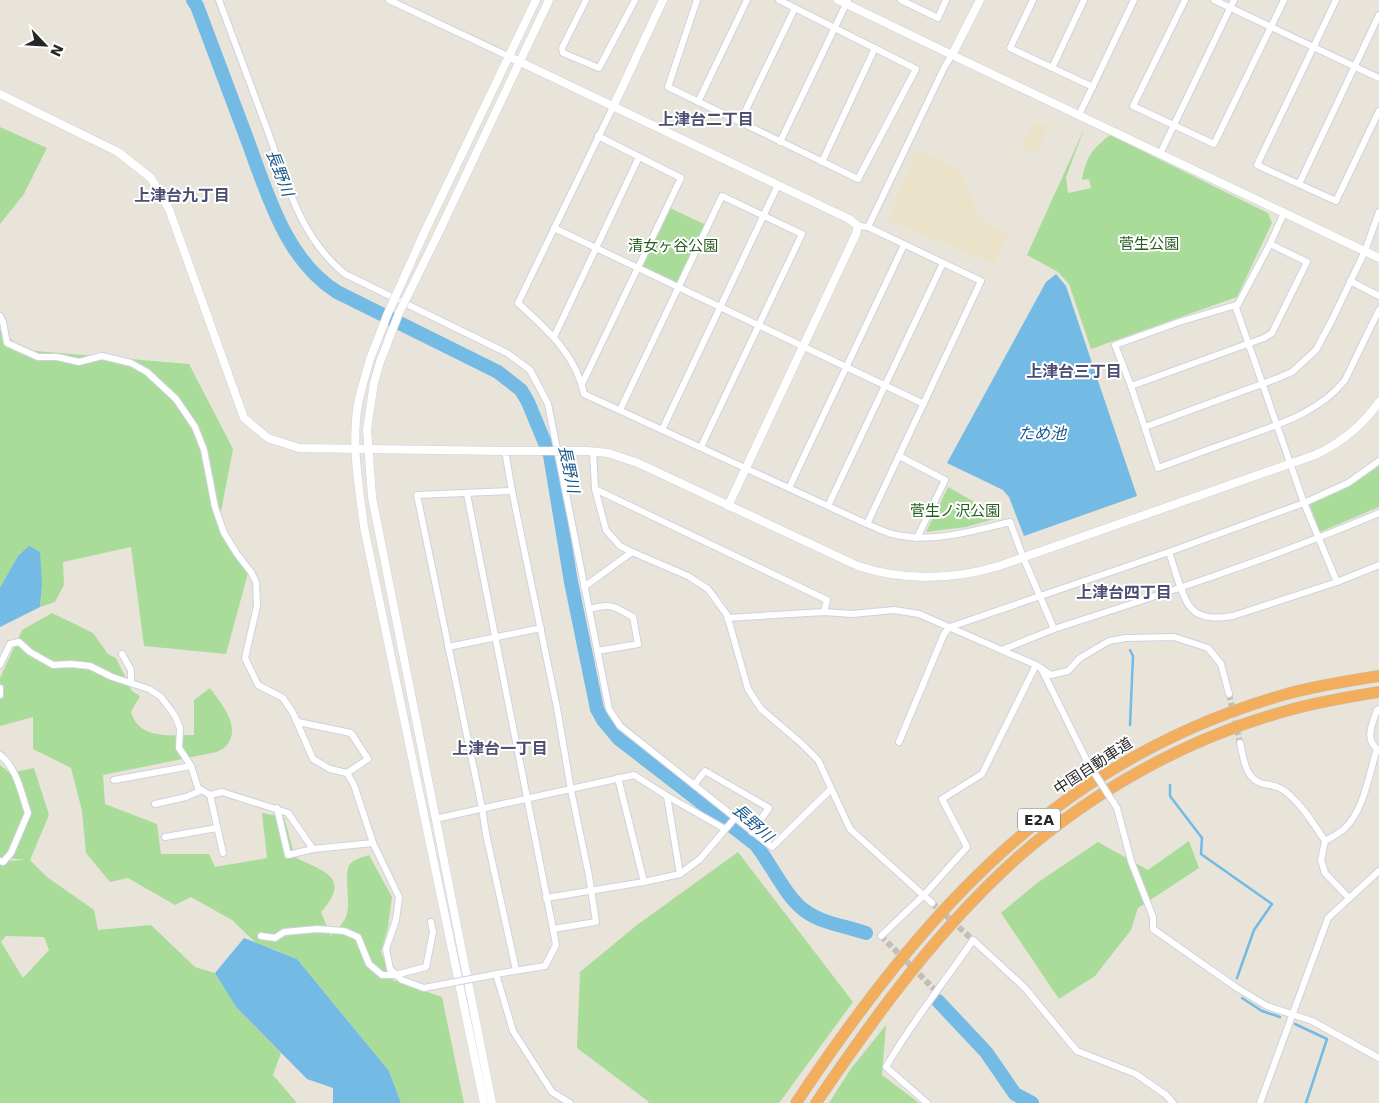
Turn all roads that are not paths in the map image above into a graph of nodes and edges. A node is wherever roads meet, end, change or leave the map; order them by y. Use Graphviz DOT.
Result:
graph roads {
  1 [pos="219,0"];
  2 [pos="389,0"];
  3 [pos="536,0"];
  4 [pos="549,0"];
  5 [pos="586,0"];
  6 [pos="635,0"];
  7 [pos="663,0"];
  8 [pos="697,0"];
  9 [pos="747,0"];
  10 [pos="779,0"];
  11 [pos="838,0"];
  12 [pos="901,0"];
  13 [pos="946,0"];
  14 [pos="980,0"];
  15 [pos="1033,0"];
  16 [pos="1084,0"];
  17 [pos="1134,0"];
  18 [pos="1184,0"];
  19 [pos="1214,0"];
  20 [pos="1234,0"];
  21 [pos="1284,0"];
  22 [pos="1336,0"];
  23 [pos="847,2"];
  24 [pos="796,8"];
  25 [pos="1230,8"];
  26 [pos="1379,15"];
  27 [pos="1271,27"];
  28 [pos="835,28"];
  29 [pos="1313,47"];
  30 [pos="875,48"];
  31 [pos="952,55"];
  32 [pos="510,57"];
  33 [pos="519,62"];
  34 [pos="1355,67"];
  35 [pos="1052,68"];
  36 [pos="1379,78"];
  37 [pos="1093,87"];
  38 [pos="0,94"];
  39 [pos="698,102"];
  40 [pos="613,107"];
  41 [pos="1379,111"];
  42 [pos="1079,115"];
  43 [pos="740,122"];
  44 [pos="1174,125"];
  45 [pos="598,136"];
  46 [pos="780,142"];
  47 [pos="1160,154"];
  48 [pos="639,157"];
  49 [pos="822,162"];
  50 [pos="1300,184"];
  51 [pos="778,185"];
  52 [pos="1379,212"];
  53 [pos="1284,213"];
  54 [pos="763,216"];
  55 [pos="1377,221"];
  56 [pos="858,226"];
  57 [pos="868,227"];
  58 [pos="554,228"];
  59 [pos="1270,244"];
  60 [pos="904,245"];
  61 [pos="596,248"];
  62 [pos="1365,251"];
  63 [pos="1379,258"];
  64 [pos="943,263"];
  65 [pos="638,268"];
  66 [pos="1350,281"];
  67 [pos="679,287"];
  68 [pos="1379,296"];
  69 [pos="720,307"];
  70 [pos="1236,308"];
  71 [pos="1379,310"];
  72 [pos="0,316"];
  73 [pos="759,325"];
  74 [pos="554,336"];
  75 [pos="1249,344"];
  76 [pos="803,346"];
  77 [pos="847,367"];
  78 [pos="582,384"];
  79 [pos="1263,384"];
  80 [pos="885,385"];
  81 [pos="1131,386"];
  82 [pos="1379,402"];
  83 [pos="924,404"];
  84 [pos="620,410"];
  85 [pos="1277,425"];
  86 [pos="1144,427"];
  87 [pos="662,430"];
  88 [pos="701,447"];
  89 [pos="356,450"];
  90 [pos="368,450"];
  91 [pos="505,451"];
  92 [pos="590,451"];
  93 [pos="899,456"];
  94 [pos="1379,461"];
  95 [pos="1290,463"];
  96 [pos="746,468"];
  97 [pos="789,488"];
  98 [pos="595,489"];
  99 [pos="512,491"];
  100 [pos="467,494"];
  101 [pos="1304,503"];
  102 [pos="728,506"];
  103 [pos="828,506"];
  104 [pos="1379,513"];
  105 [pos="867,524"];
  106 [pos="917,538"];
  107 [pos="1319,538"];
  108 [pos="632,552"];
  109 [pos="1169,552"];
  110 [pos="1023,557"];
  111 [pos="1379,565"];
  112 [pos="1337,582"];
  113 [pos="584,587"];
  114 [pos="1181,588"];
  115 [pos="1039,596"];
  116 [pos="589,608"];
  117 [pos="824,612"];
  118 [pos="727,618"];
  119 [pos="950,627"];
  120 [pos="541,628"];
  121 [pos="1054,630"];
  122 [pos="495,637"];
  123 [pos="448,648"];
  124 [pos="1002,650"];
  125 [pos="597,651"];
  126 [pos="122,654"];
  127 [pos="0,665"];
  128 [pos="1038,666"];
  129 [pos="1379,676"];
  130 [pos="131,683"];
  131 [pos="0,688"];
  132 [pos="1379,692"];
  133 [pos="1229,694"];
  134 [pos="0,695"];
  135 [pos="1379,709"];
  136 [pos="298,722"];
  137 [pos="899,742"];
  138 [pos="1240,743"];
  139 [pos="1378,750"];
  140 [pos="0,755"];
  141 [pos="191,766"];
  142 [pos="346,773"];
  143 [pos="618,778"];
  144 [pos="114,780"];
  145 [pos="694,785"];
  146 [pos="831,789"];
  147 [pos="202,790"];
  148 [pos="571,790"];
  149 [pos="210,795"];
  150 [pos="667,796"];
  151 [pos="527,798"];
  152 [pos="155,804"];
  153 [pos="277,808"];
  154 [pos="482,808"];
  155 [pos="735,818"];
  156 [pos="435,819"];
  157 [pos="218,828"];
  158 [pos="725,829"];
  159 [pos="752,832"];
  160 [pos="165,837"];
  161 [pos="1326,841"];
  162 [pos="373,843"];
  163 [pos="313,849"];
  164 [pos="223,853"];
  165 [pos="0,861"];
  166 [pos="1379,871"];
  167 [pos="680,874"];
  168 [pos="644,882"];
  169 [pos="591,890"];
  170 [pos="924,895"];
  171 [pos="546,898"];
  172 [pos="1349,898"];
  173 [pos="932,903"];
  174 [pos="431,922"];
  175 [pos="553,929"];
  176 [pos="261,936"];
  177 [pos="881,936"];
  178 [pos="516,970"];
  179 [pos="494,974"];
  180 [pos="395,975"];
  181 [pos="1291,1014"];
  182 [pos="1379,1058"];
  183 [pos="484,1103"];
  184 [pos="492,1103"];
  185 [pos="570,1103"];
  186 [pos="796,1103"];
  187 [pos="816,1103"];
  188 [pos="927,1103"];
  189 [pos="1173,1103"];
  190 [pos="1260,1103"];
  1 -- 113 [label="street"];
  2 -- 32 [label="street"];
  3 -- 32 [label="street"];
  4 -- 33 [label="street"];
  5 -- 6 [label="street"];
  7 -- 40 [label="street"];
  8 -- 39 [label="street"];
  9 -- 39 [label="street"];
  10 -- 24 [label="street"];
  11 -- 23 [label="street"];
  12 -- 13 [label="street"];
  14 -- 31 [label="street"];
  15 -- 35 [label="street"];
  16 -- 35 [label="street"];
  17 -- 37 [label="street"];
  18 -- 44 [label="street"];
  19 -- 25 [label="street"];
  20 -- 25 [label="street"];
  21 -- 27 [label="street"];
  22 -- 29 [label="street"];
  23 -- 28 [label="street"];
  23 -- 31 [label="street"];
  24 -- 28 [label="street"];
  24 -- 43 [label="street"];
  25 -- 27 [label="street"];
  25 -- 44 [label="street"];
  26 -- 34 [label="street"];
  27 -- 29 [label="street"];
  27 -- 44 [label="street"];
  28 -- 30 [label="street"];
  28 -- 46 [label="street"];
  29 -- 34 [label="street"];
  29 -- 50 [label="street"];
  30 -- 49 [label="street"];
  30 -- 49 [label="street"];
  31 -- 42 [label="street"];
  31 -- 57 [label="street"];
  32 -- 33 [label="street"];
  32 -- 89 [label="street, bridge"];
  33 -- 40 [label="street"];
  33 -- 90 [label="street, bridge"];
  34 -- 36 [label="street"];
  34 -- 50 [label="street"];
  35 -- 37 [label="street"];
  37 -- 42 [label="street"];
  38 -- 89 [label="street"];
  39 -- 43 [label="street"];
  40 -- 45 [label="street"];
  40 -- 51 [label="street"];
  41 -- 50 [label="street"];
  42 -- 47 [label="street"];
  43 -- 46 [label="street"];
  44 -- 47 [label="street"];
  45 -- 48 [label="street"];
  45 -- 58 [label="street"];
  46 -- 49 [label="street"];
  47 -- 53 [label="street"];
  48 -- 61 [label="street"];
  48 -- 65 [label="street"];
  51 -- 54 [label="street"];
  51 -- 56 [label="street"];
  52 -- 55 [label="street"];
  53 -- 59 [label="street"];
  53 -- 62 [label="street"];
  54 -- 67 [label="street"];
  54 -- 69 [label="street"];
  54 -- 73 [label="street"];
  55 -- 62 [label="street"];
  56 -- 57 [label="street"];
  56 -- 76 [label="street"];
  57 -- 60 [label="street"];
  58 -- 61 [label="street"];
  58 -- 74 [label="street"];
  59 -- 70 [label="street"];
  59 -- 75 [label="street"];
  60 -- 64 [label="street"];
  60 -- 77 [label="street"];
  61 -- 65 [label="street"];
  61 -- 74 [label="street"];
  62 -- 63 [label="street"];
  62 -- 66 [label="street"];
  64 -- 80 [label="street"];
  64 -- 83 [label="street"];
  65 -- 67 [label="street"];
  65 -- 78 [label="street"];
  66 -- 68 [label="street"];
  66 -- 79 [label="street"];
  67 -- 69 [label="street"];
  67 -- 84 [label="street"];
  69 -- 73 [label="street"];
  69 -- 87 [label="street"];
  70 -- 75 [label="street"];
  70 -- 81 [label="street"];
  71 -- 85 [label="street"];
  72 -- 136 [label="street"];
  73 -- 76 [label="street"];
  73 -- 88 [label="street"];
  74 -- 78 [label="street"];
  75 -- 79 [label="street"];
  75 -- 81 [label="street"];
  76 -- 77 [label="street"];
  76 -- 96 [label="street"];
  77 -- 80 [label="street"];
  77 -- 97 [label="street"];
  78 -- 84 [label="street"];
  79 -- 85 [label="street"];
  79 -- 86 [label="street"];
  80 -- 83 [label="street"];
  80 -- 103 [label="street"];
  81 -- 86 [label="street"];
  82 -- 95 [label="street"];
  83 -- 93 [label="street"];
  84 -- 87 [label="street"];
  85 -- 86 [label="street"];
  85 -- 95 [label="street"];
  87 -- 88 [label="street"];
  88 -- 96 [label="street"];
  89 -- 90 [label="street"];
  89 -- 183 [label="street"];
  90 -- 91 [label="street"];
  90 -- 156 [label="street"];
  91 -- 92 [label="street, bridge"];
  91 -- 99 [label="street"];
  92 -- 98 [label="street"];
  92 -- 102 [label="street"];
  93 -- 105 [label="street"];
  93 -- 106 [label="street"];
  94 -- 101 [label="street"];
  95 -- 101 [label="street"];
  95 -- 110 [label="street"];
  96 -- 97 [label="street"];
  96 -- 102 [label="street"];
  97 -- 103 [label="street"];
  98 -- 108 [label="street"];
  98 -- 117 [label="street"];
  99 -- 100 [label="street"];
  99 -- 120 [label="street"];
  100 -- 122 [label="street"];
  100 -- 123 [label="street"];
  101 -- 107 [label="street"];
  101 -- 109 [label="street"];
  102 -- 110 [label="street"];
  103 -- 105 [label="street"];
  104 -- 107 [label="street"];
  105 -- 106 [label="street"];
  106 -- 110 [label="street"];
  107 -- 112 [label="street"];
  107 -- 114 [label="street"];
  108 -- 113 [label="street"];
  108 -- 118 [label="street"];
  109 -- 114 [label="street"];
  109 -- 115 [label="street"];
  110 -- 115 [label="street"];
  111 -- 112 [label="street"];
  112 -- 114 [label="street"];
  113 -- 116 [label="street"];
  114 -- 121 [label="street"];
  115 -- 119 [label="street"];
  115 -- 121 [label="street"];
  116 -- 125 [label="street"];
  116 -- 125 [label="street"];
  117 -- 118 [label="street"];
  117 -- 119 [label="street"];
  118 -- 146 [label="street"];
  119 -- 124 [label="street"];
  119 -- 137 [label="street"];
  120 -- 122 [label="street"];
  120 -- 148 [label="street"];
  121 -- 124 [label="street"];
  122 -- 123 [label="street"];
  122 -- 151 [label="street"];
  123 -- 154 [label="street"];
  124 -- 128 [label="street"];
  125 -- 145 [label="street"];
  126 -- 130 [label="street"];
  127 -- 130 [label="street"];
  128 -- 133 [label="street"];
  128 -- 170 [label="street"];
  128 -- 181 [label="street, bridge"];
  129 -- 186 [label="highway, 中国自動車道 / E2A"];
  130 -- 141 [label="street"];
  131 -- 134 [label="street"];
  132 -- 187 [label="highway, 中国自動車道 / E2A"];
  135 -- 139 [label="street"];
  136 -- 142 [label="street"];
  136 -- 142 [label="street"];
  138 -- 161 [label="street"];
  139 -- 161 [label="street"];
  140 -- 165 [label="street"];
  141 -- 144 [label="street"];
  141 -- 147 [label="street"];
  142 -- 162 [label="street"];
  143 -- 148 [label="street"];
  143 -- 150 [label="street"];
  143 -- 168 [label="street"];
  145 -- 155 [label="street"];
  145 -- 159 [label="street"];
  146 -- 159 [label="street"];
  146 -- 170 [label="street"];
  147 -- 149 [label="street"];
  147 -- 152 [label="street"];
  148 -- 151 [label="street"];
  148 -- 169 [label="street"];
  149 -- 153 [label="street"];
  149 -- 157 [label="street"];
  150 -- 158 [label="street"];
  150 -- 167 [label="street"];
  151 -- 154 [label="street"];
  151 -- 171 [label="street"];
  153 -- 163 [label="street"];
  153 -- 163 [label="street"];
  154 -- 156 [label="street"];
  154 -- 178 [label="street"];
  155 -- 158 [label="street"];
  155 -- 159 [label="street"];
  156 -- 184 [label="street"];
  157 -- 160 [label="street"];
  157 -- 164 [label="street"];
  158 -- 167 [label="street"];
  161 -- 172 [label="street"];
  162 -- 163 [label="street"];
  162 -- 180 [label="street"];
  166 -- 172 [label="street"];
  167 -- 168 [label="street"];
  168 -- 169 [label="street"];
  169 -- 171 [label="street"];
  169 -- 175 [label="street"];
  170 -- 173 [label="street"];
  170 -- 177 [label="street"];
  171 -- 175 [label="street"];
  172 -- 181 [label="street"];
  174 -- 180 [label="street"];
  175 -- 178 [label="street"];
  176 -- 180 [label="street"];
  178 -- 179 [label="street"];
  179 -- 180 [label="street, bridge"];
  179 -- 185 [label="street"];
  181 -- 182 [label="street"];
  181 -- 190 [label="street"];
  188 -- 189 [label="street"];
}
